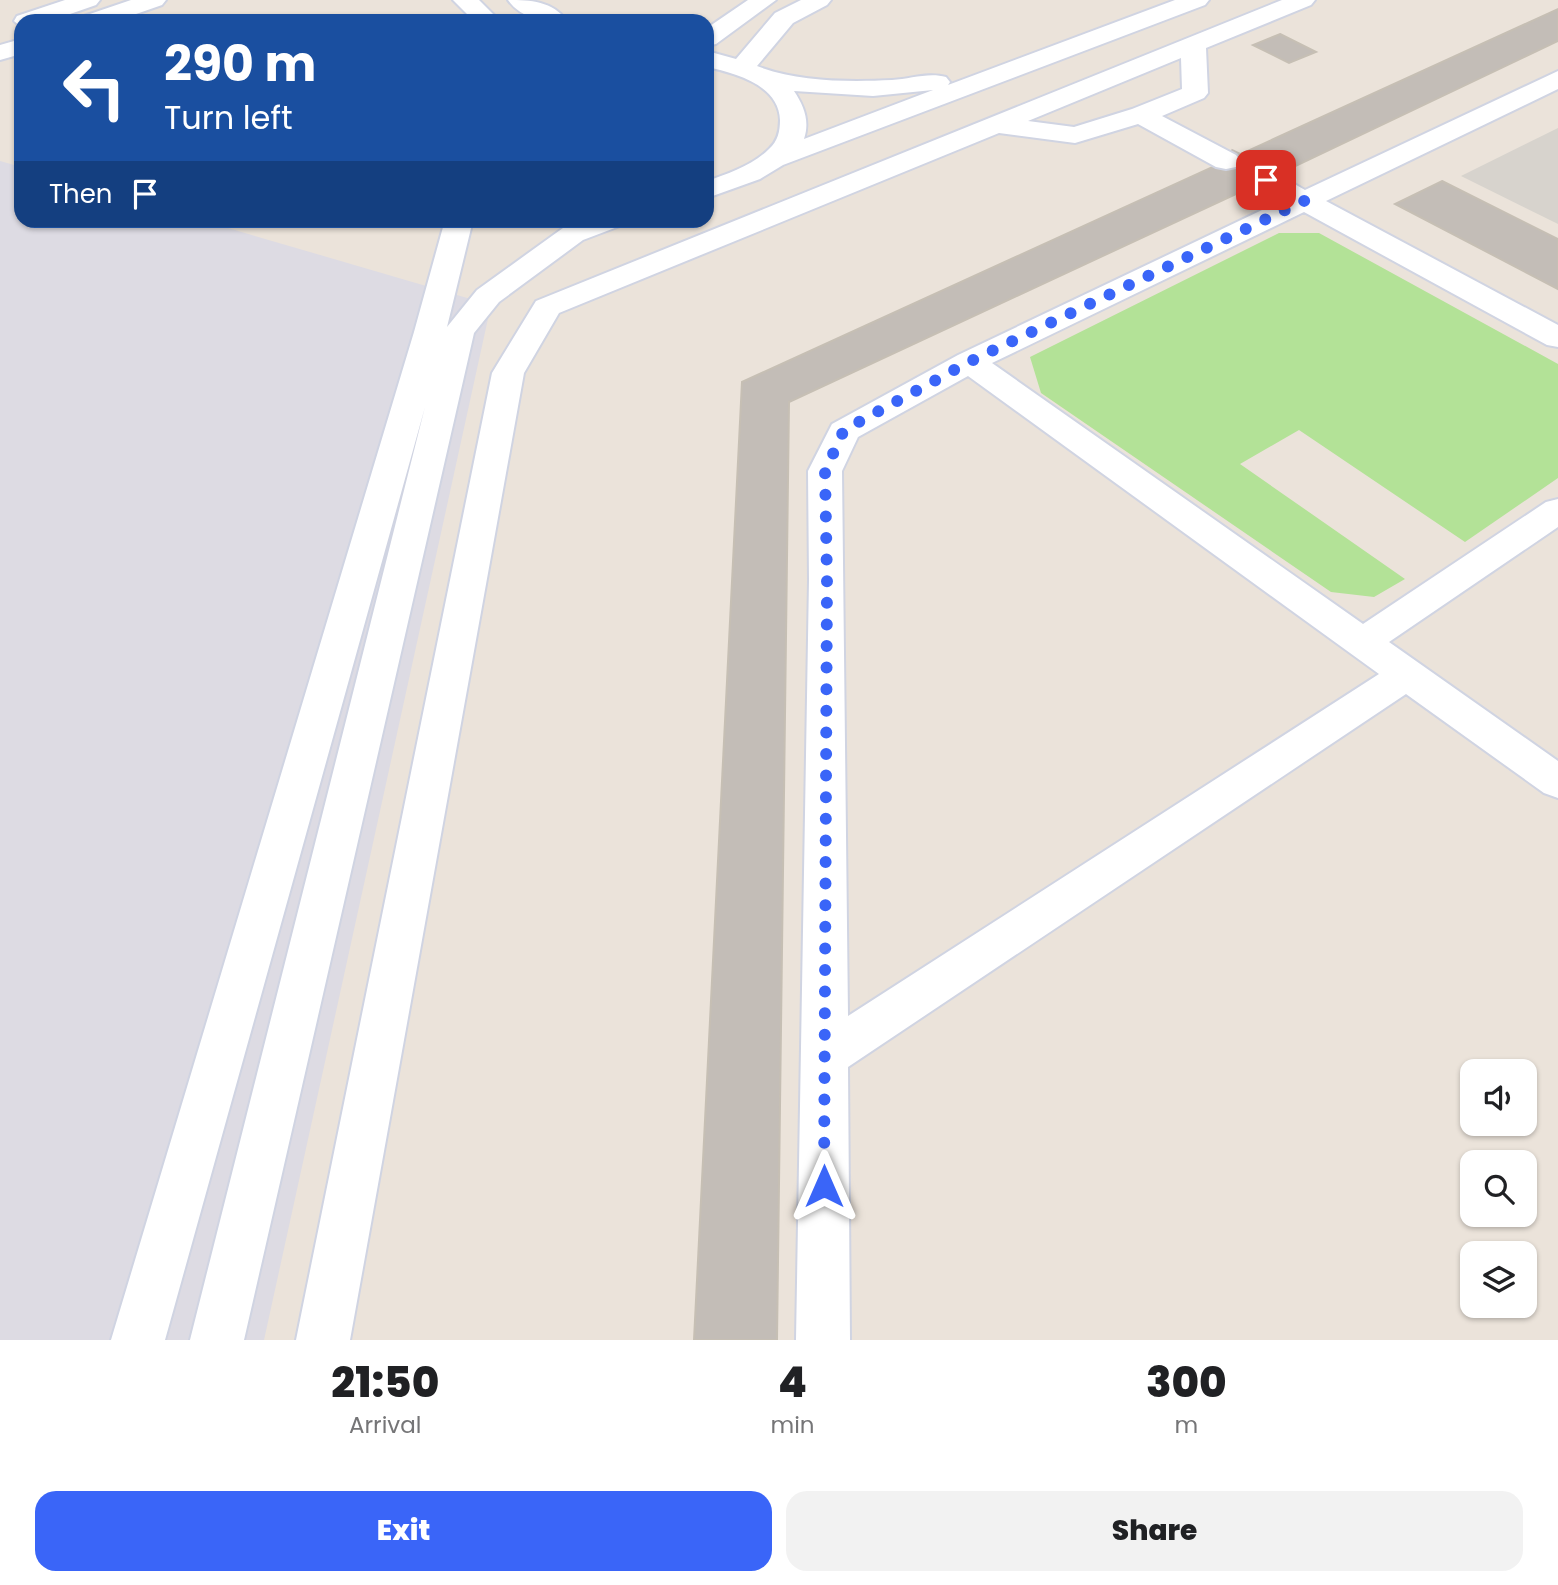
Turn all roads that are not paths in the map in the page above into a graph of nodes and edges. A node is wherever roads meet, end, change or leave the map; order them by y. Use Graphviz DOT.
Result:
graph roads {
  1 [pos="88,0"];
  2 [pos="154,0"];
  3 [pos="466,0"];
  4 [pos="520,0"];
  5 [pos="764,0"];
  6 [pos="819,0"];
  7 [pos="1158,0"];
  8 [pos="1197,0"];
  9 [pos="1303,0"];
  10 [pos="47,14"];
  11 [pos="113,14"];
  12 [pos="481,14"];
  13 [pos="543,14"];
  14 [pos="714,34"];
  15 [pos="1193,45"];
  16 [pos="714,60"];
  17 [pos="741,68"];
  18 [pos="1558,79"];
  19 [pos="767,80"];
  20 [pos="1141,115"];
  21 [pos="997,124"];
  22 [pos="774,159"];
  23 [pos="1226,161"];
  24 [pos="1266,180"];
  25 [pos="714,188"];
  26 [pos="1306,200"];
  27 [pos="457,228"];
  28 [pos="588,228"];
  29 [pos="1558,338"];
  30 [pos="969,362"];
  31 [pos="1558,510"];
  32 [pos="1362,643"];
  33 [pos="1407,674"];
  34 [pos="1558,782"];
  35 [pos="824,1057"];
  36 [pos="138,1340"];
  37 [pos="217,1340"];
  38 [pos="323,1340"];
  39 [pos="823,1340"];
  1 -- 10 [label="street"];
  2 -- 11 [label="street"];
  3 -- 12 [label="street"];
  4 -- 13 [label="street"];
  5 -- 14 [label="street"];
  6 -- 17 [label="street"];
  7 -- 19 [label="street"];
  8 -- 22 [label="street"];
  9 -- 15 [label="street"];
  15 -- 20 [label="street"];
  15 -- 21 [label="street"];
  16 -- 17 [label="street"];
  17 -- 19 [label="street"];
  18 -- 26 [label="street"];
  19 -- 22 [label="street"];
  20 -- 21 [label="street"];
  20 -- 23 [label="street"];
  21 -- 38 [label="street"];
  22 -- 25 [label="street"];
  24 -- 26 [label="street"];
  26 -- 29 [label="street"];
  26 -- 30 [label="street"];
  27 -- 36 [label="street"];
  28 -- 37 [label="street"];
  30 -- 32 [label="street"];
  30 -- 35 [label="street"];
  31 -- 32 [label="street"];
  32 -- 33 [label="street"];
  33 -- 34 [label="street"];
  33 -- 35 [label="street"];
  35 -- 39 [label="street"];
}
